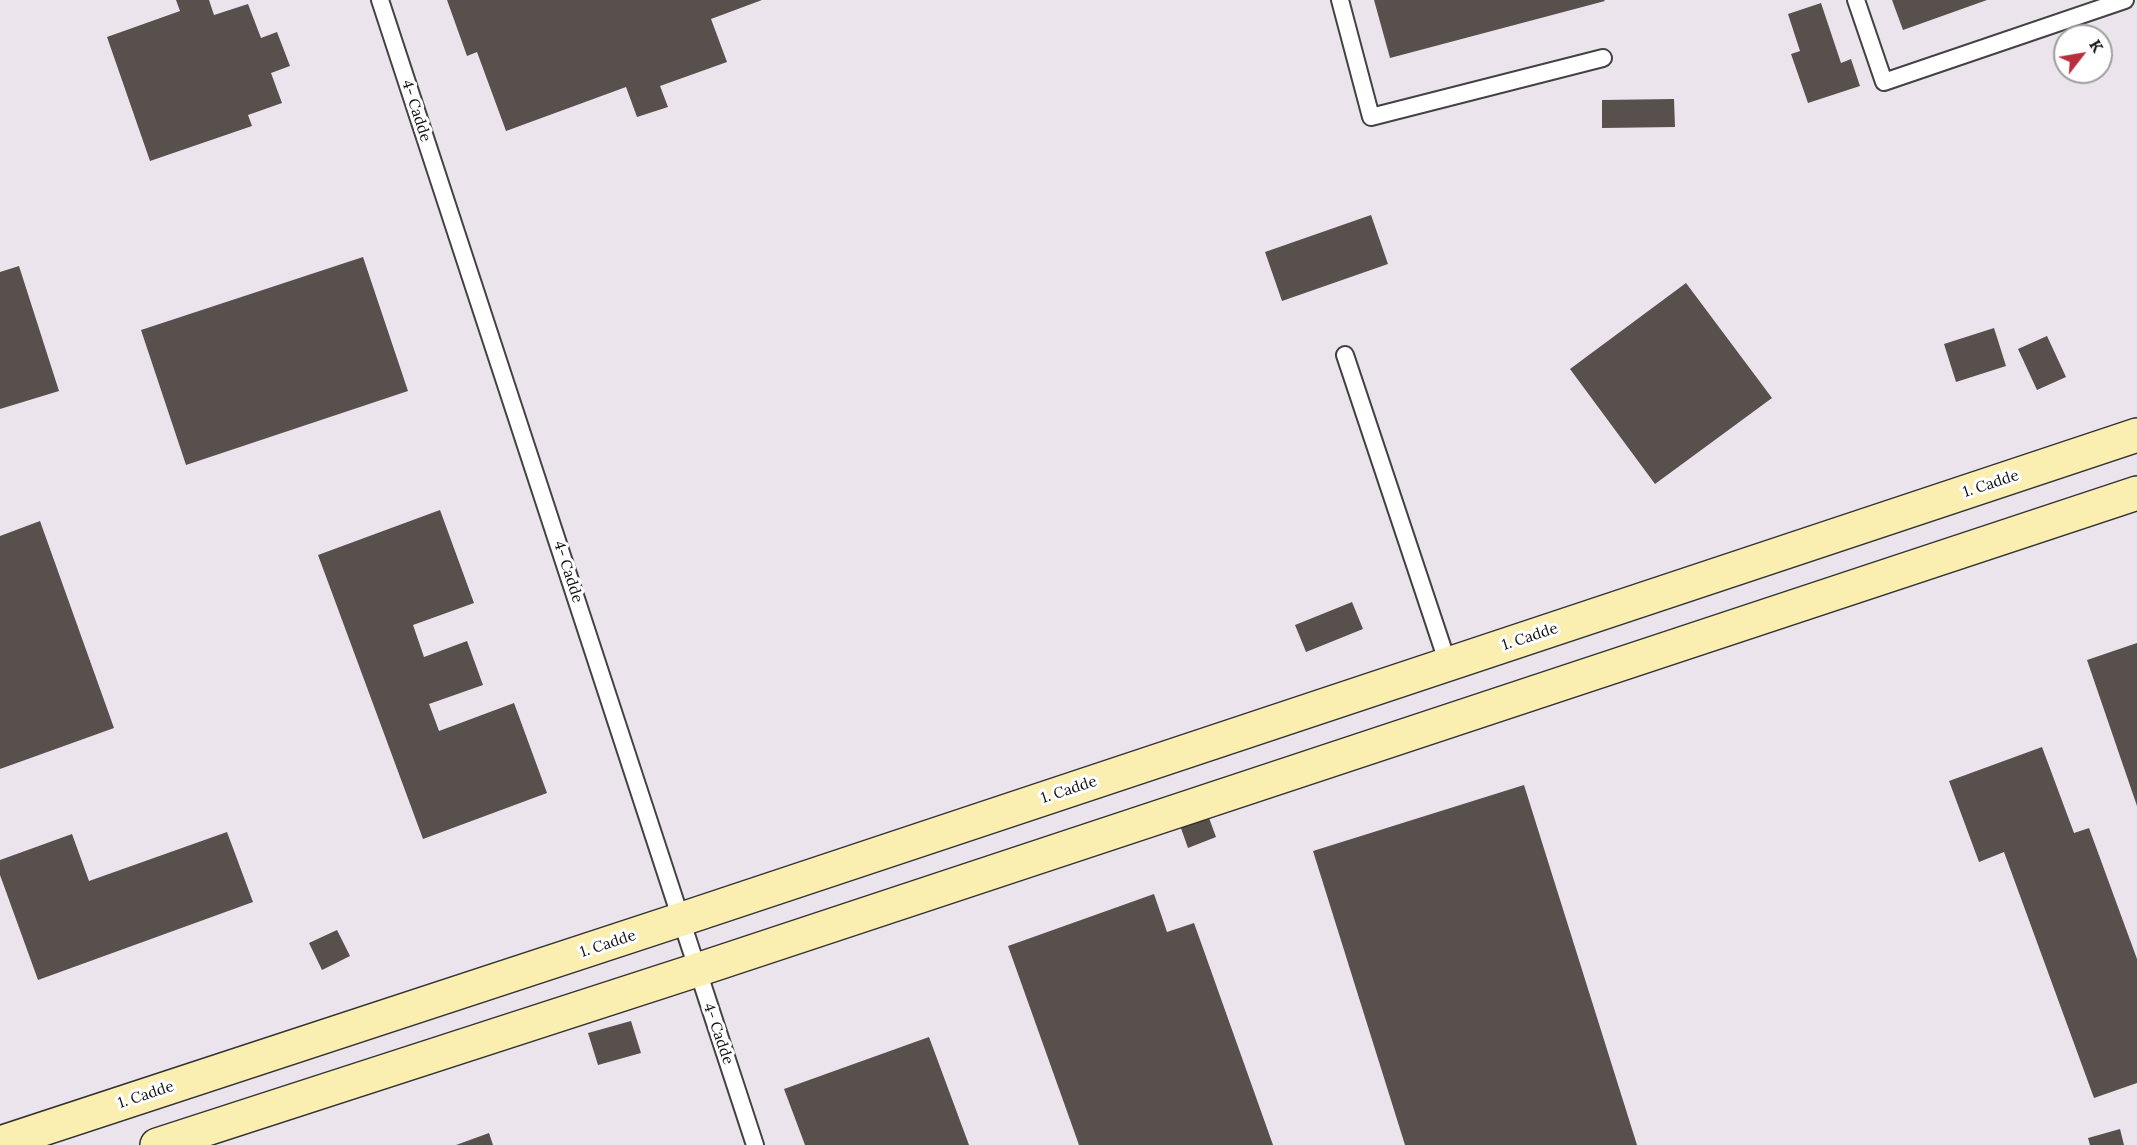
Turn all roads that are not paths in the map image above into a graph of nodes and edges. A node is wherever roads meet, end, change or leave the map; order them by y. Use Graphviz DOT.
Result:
graph roads {
  1 [pos="380,0"];
  2 [pos="1341,0"];
  3 [pos="1856,0"];
  4 [pos="2124,0"];
  5 [pos="1603,58"];
  6 [pos="1345,355"];
  7 [pos="2137,435"];
  8 [pos="2137,493"];
  9 [pos="1448,664"];
  10 [pos="682,919"];
  11 [pos="697,970"];
  12 [pos="0,1143"];
  13 [pos="157,1145"];
  14 [pos="755,1145"];
  1 -- 10 [label="lane, 4- Cadde"];
  2 -- 5 [label="lane"];
  3 -- 4 [label="lane"];
  6 -- 9 [label="lane"];
  7 -- 9 [label="street, 1. Cadde"];
  8 -- 11 [label="street"];
  9 -- 10 [label="street, 1. Cadde"];
  10 -- 11 [label="lane, 4- Cadde"];
  10 -- 12 [label="street, 1. Cadde"];
  11 -- 13 [label="street"];
  11 -- 14 [label="lane, 4- Cadde"];
}
